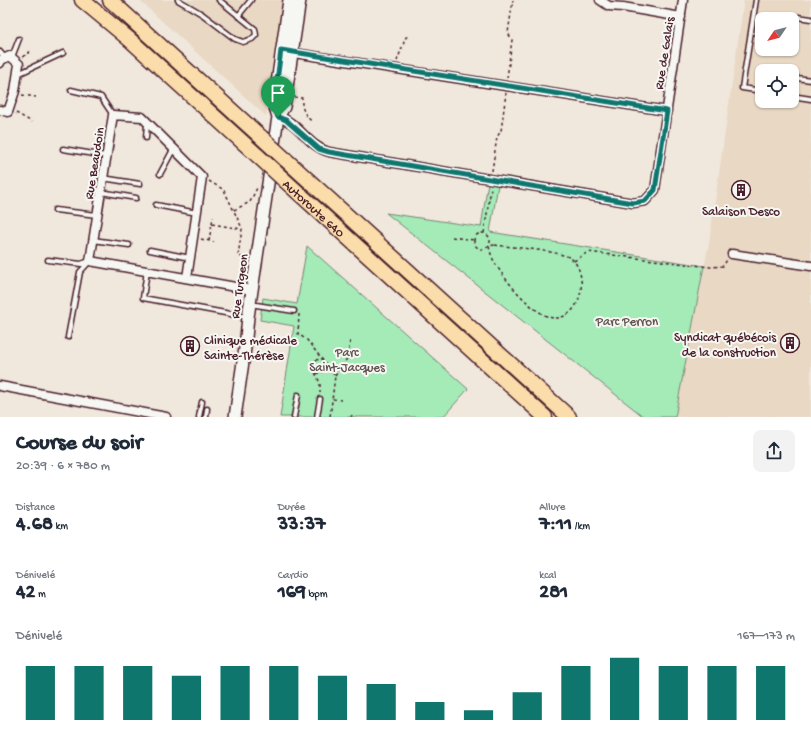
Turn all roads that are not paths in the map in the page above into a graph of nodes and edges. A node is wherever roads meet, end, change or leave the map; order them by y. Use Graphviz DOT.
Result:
graph roads {
  1 [pos="82,0"];
  2 [pos="110,0"];
  3 [pos="178,0"];
  4 [pos="219,0"];
  5 [pos="251,0"];
  6 [pos="289,0"];
  7 [pos="300,0"];
  8 [pos="600,0"];
  9 [pos="683,0"];
  10 [pos="756,0"];
  11 [pos="624,3"];
  12 [pos="238,16"];
  13 [pos="681,17"];
  14 [pos="799,17"];
  15 [pos="811,19"];
  16 [pos="19,39"];
  17 [pos="281,50"];
  18 [pos="293,52"];
  19 [pos="63,53"];
  20 [pos="7,59"];
  21 [pos="18,74"];
  22 [pos="799,78"];
  23 [pos="811,80"];
  24 [pos="71,90"];
  25 [pos="755,90"];
  26 [pos="799,97"];
  27 [pos="811,99"];
  28 [pos="0,110"];
  29 [pos="667,111"];
  30 [pos="113,115"];
  31 [pos="278,117"];
  32 [pos="147,121"];
  33 [pos="146,138"];
  34 [pos="174,148"];
  35 [pos="63,149"];
  36 [pos="106,156"];
  37 [pos="278,159"];
  38 [pos="160,174"];
  39 [pos="103,178"];
  40 [pos="140,184"];
  41 [pos="101,192"];
  42 [pos="136,198"];
  43 [pos="156,205"];
  44 [pos="54,210"];
  45 [pos="197,213"];
  46 [pos="97,215"];
  47 [pos="93,240"];
  48 [pos="129,245"];
  49 [pos="150,250"];
  50 [pos="732,254"];
  51 [pos="190,258"];
  52 [pos="48,260"];
  53 [pos="90,261"];
  54 [pos="811,266"];
  55 [pos="147,271"];
  56 [pos="187,278"];
  57 [pos="252,290"];
  58 [pos="250,304"];
  59 [pos="294,311"];
  60 [pos="248,317"];
  61 [pos="68,337"];
  62 [pos="0,386"];
  63 [pos="298,395"];
  64 [pos="320,399"];
  65 [pos="202,402"];
  66 [pos="207,409"];
  67 [pos="166,417"];
  68 [pos="199,417"];
  69 [pos="206,417"];
  70 [pos="235,417"];
  71 [pos="294,417"];
  72 [pos="317,417"];
  73 [pos="545,417"];
  74 [pos="569,417"];
  1 -- 73 [label="highway, Autoroute 640, bridge"];
  2 -- 37 [label="highway, Autoroute 640, bridge"];
  3 -- 12 [label="lane"];
  4 -- 12 [label="lane"];
  5 -- 12 [label="lane"];
  6 -- 17 [label="street"];
  7 -- 18 [label="street"];
  8 -- 11 [label="street"];
  9 -- 13 [label="street, Rue de Galais"];
  10 -- 25 [label="lane"];
  11 -- 13 [label="street"];
  13 -- 29 [label="street, Rue de Galais"];
  14 -- 15 [label="lane"];
  16 -- 20 [label="lane"];
  17 -- 18 [label="street"];
  17 -- 31 [label="street"];
  18 -- 29 [label="street"];
  18 -- 31 [label="street"];
  19 -- 21 [label="lane"];
  20 -- 21 [label="street"];
  21 -- 28 [label="street"];
  22 -- 23 [label="lane"];
  24 -- 30 [label="lane"];
  26 -- 27 [label="lane"];
  29 -- 31 [label="street, Rue de Galais"];
  30 -- 32 [label="street, Rue Beaudoin"];
  30 -- 36 [label="street, Rue Beaudoin"];
  31 -- 37 [label="street, Rue Turgeon"];
  32 -- 33 [label="lane"];
  32 -- 34 [label="street"];
  34 -- 38 [label="lane"];
  34 -- 45 [label="street"];
  35 -- 36 [label="lane"];
  36 -- 39 [label="street, Rue Beaudoin"];
  37 -- 57 [label="street, Rue Turgeon"];
  37 -- 74 [label="highway, Autoroute 640"];
  39 -- 40 [label="lane"];
  39 -- 41 [label="street, Rue Beaudoin"];
  41 -- 42 [label="lane"];
  41 -- 46 [label="street, Rue Beaudoin"];
  43 -- 45 [label="lane"];
  44 -- 46 [label="lane"];
  45 -- 51 [label="street"];
  46 -- 47 [label="street, Rue Beaudoin"];
  47 -- 48 [label="lane"];
  47 -- 53 [label="street, Rue Beaudoin"];
  49 -- 51 [label="lane"];
  50 -- 54 [label="street"];
  51 -- 56 [label="street"];
  52 -- 53 [label="lane"];
  53 -- 55 [label="street"];
  53 -- 61 [label="lane"];
  55 -- 56 [label="street"];
  55 -- 60 [label="lane"];
  56 -- 57 [label="street"];
  57 -- 58 [label="street, Rue Turgeon"];
  58 -- 59 [label="lane"];
  58 -- 60 [label="street, Rue Turgeon"];
  60 -- 70 [label="street, Rue Turgeon"];
  62 -- 67 [label="street"];
  63 -- 71 [label="lane"];
  64 -- 72 [label="lane"];
  65 -- 68 [label="lane"];
  66 -- 69 [label="lane"];
}
